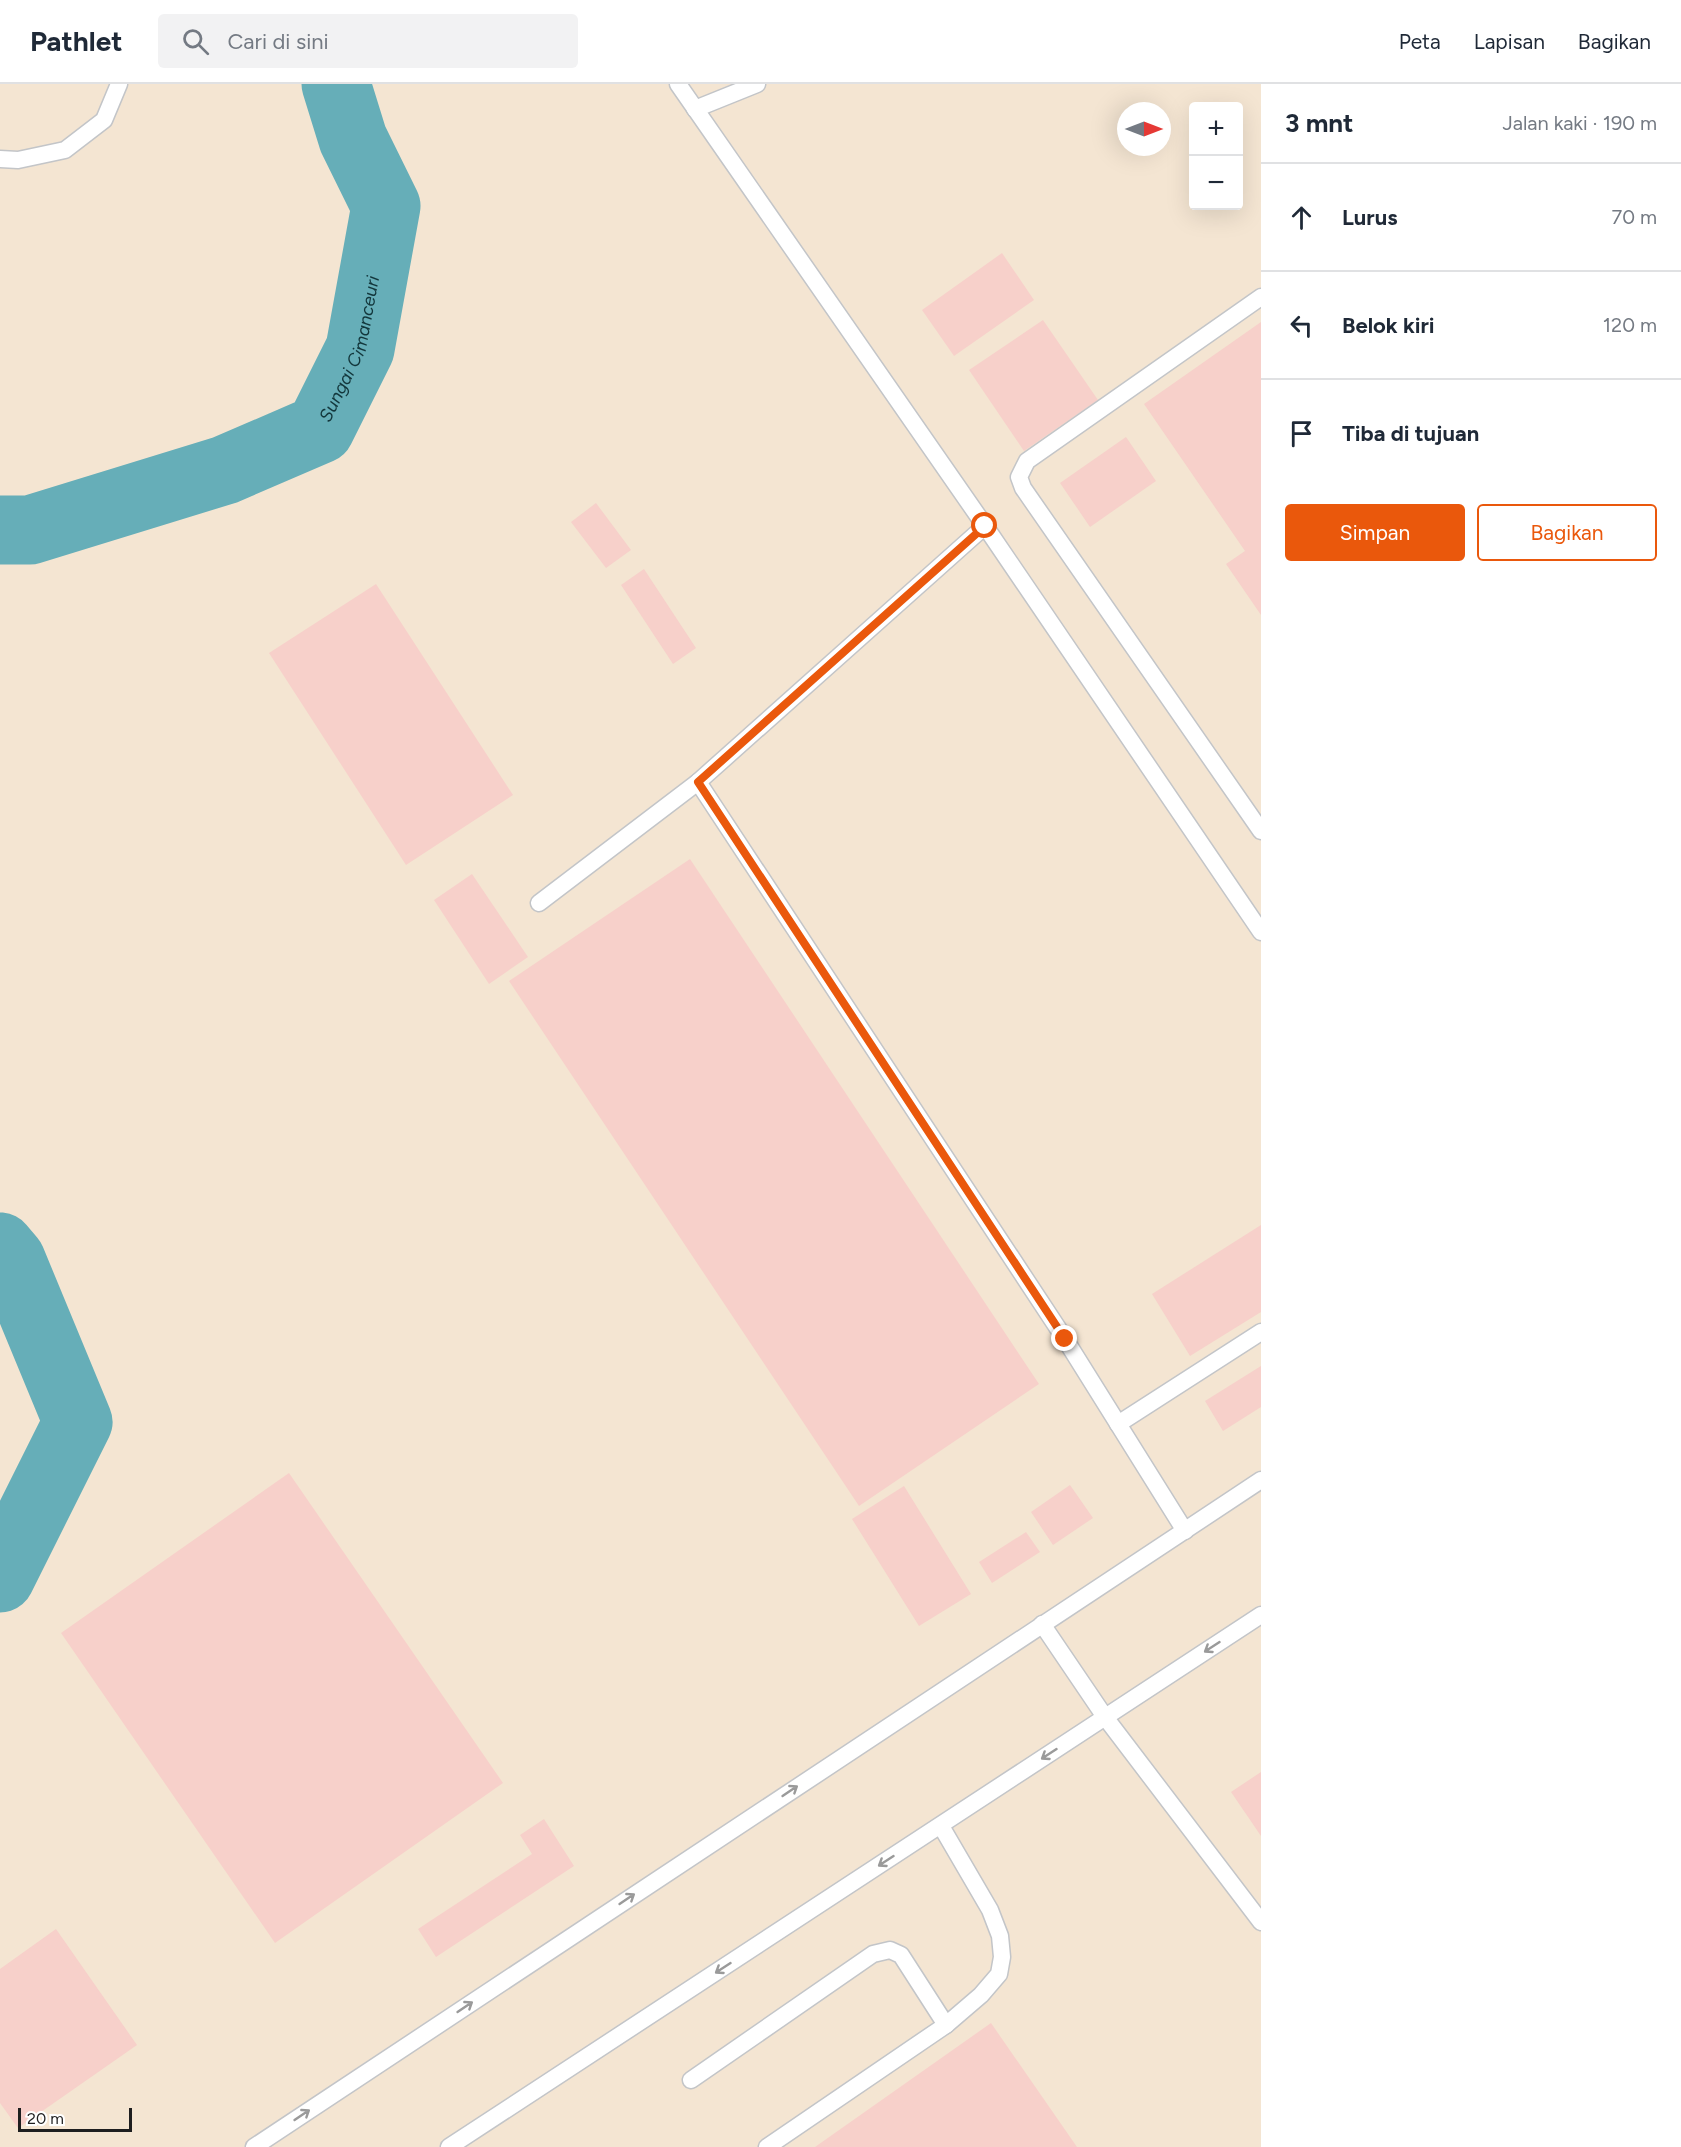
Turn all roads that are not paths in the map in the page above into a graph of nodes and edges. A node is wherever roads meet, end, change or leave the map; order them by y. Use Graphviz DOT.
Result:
graph roads {
  1 [pos="119,84"];
  2 [pos="678,84"];
  3 [pos="757,84"];
  4 [pos="695,109"];
  5 [pos="0,159"];
  6 [pos="1261,297"];
  7 [pos="985,526"];
  8 [pos="698,782"];
  9 [pos="1261,831"];
  10 [pos="538,903"];
  11 [pos="1261,932"];
  12 [pos="1261,1332"];
  13 [pos="1118,1424"];
  14 [pos="1261,1480"];
  15 [pos="1185,1531"];
  16 [pos="1261,1615"];
  17 [pos="1042,1624"];
  18 [pos="1105,1717"];
  19 [pos="940,1826"];
  20 [pos="1261,1922"];
  21 [pos="946,2025"];
  22 [pos="691,2080"];
  23 [pos="254,2147"];
  24 [pos="449,2147"];
  25 [pos="767,2147"];
  1 -- 5 [label="lane"];
  2 -- 4 [label="lane"];
  3 -- 4 [label="lane"];
  4 -- 7 [label="lane"];
  6 -- 9 [label="lane"];
  7 -- 8 [label="lane"];
  7 -- 11 [label="lane"];
  8 -- 10 [label="lane"];
  8 -- 13 [label="lane"];
  12 -- 13 [label="lane"];
  13 -- 15 [label="lane"];
  14 -- 15 [label="lane"];
  15 -- 17 [label="lane"];
  16 -- 18 [label="lane, one-way"];
  17 -- 18 [label="lane"];
  23 -- 17 [label="lane, one-way"];
  18 -- 19 [label="lane, one-way"];
  18 -- 20 [label="lane"];
  19 -- 21 [label="lane"];
  19 -- 24 [label="lane, one-way"];
  21 -- 22 [label="lane"];
  21 -- 25 [label="lane"];
}
